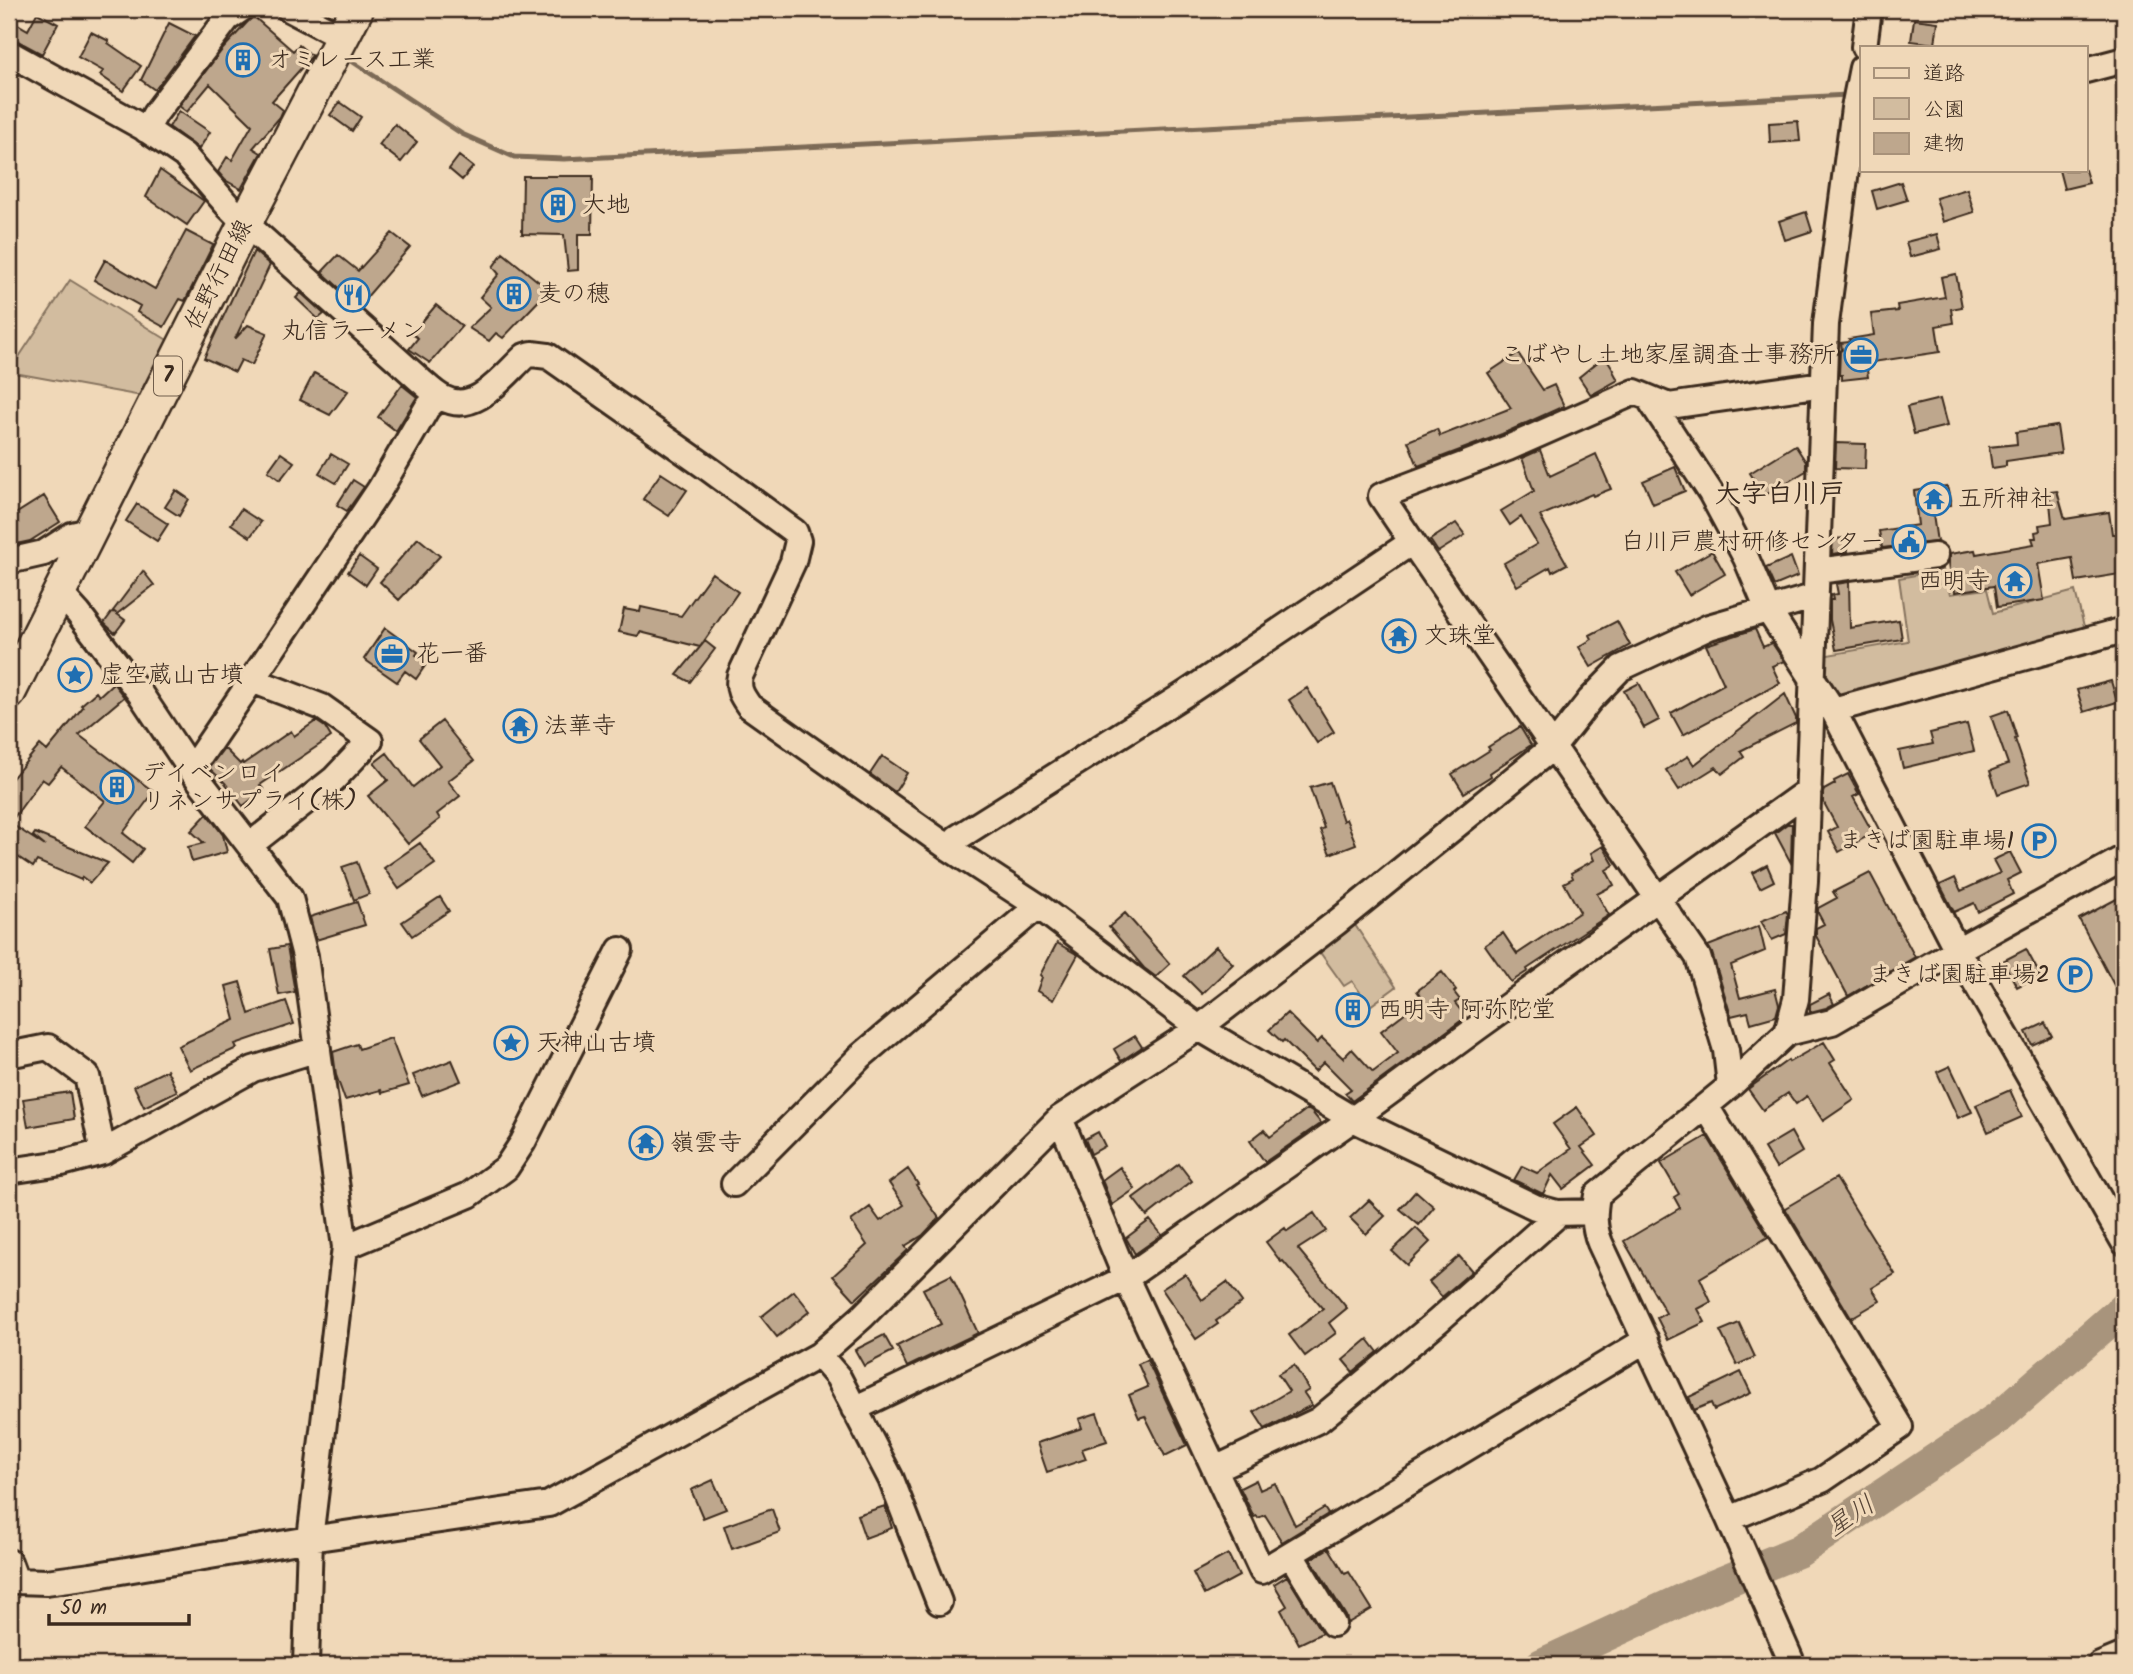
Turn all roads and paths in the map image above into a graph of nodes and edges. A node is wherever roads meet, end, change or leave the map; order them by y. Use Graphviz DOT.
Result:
graph roads {
  1 [pos="289,9"];
  2 [pos="1869,9"];
  3 [pos="240,10"];
  4 [pos="342,37"];
  5 [pos="1864,46"];
  6 [pos="9,53"];
  7 [pos="2124,60"];
  8 [pos="2088,69"];
  9 [pos="1859,87"];
  10 [pos="146,130"];
  11 [pos="245,223"];
  12 [pos="1823,384"];
  13 [pos="439,396"];
  14 [pos="1650,400"];
  15 [pos="90,531"];
  16 [pos="1412,542"];
  17 [pos="44,553"];
  18 [pos="1935,556"];
  19 [pos="9,561"];
  20 [pos="1817,571"];
  21 [pos="62,589"];
  22 [pos="1816,596"];
  23 [pos="1768,610"];
  24 [pos="2124,630"];
  25 [pos="253,680"];
  26 [pos="1813,680"];
  27 [pos="9,693"];
  28 [pos="1833,710"];
  29 [pos="1553,747"];
  30 [pos="189,767"];
  31 [pos="1809,790"];
  32 [pos="250,845"];
  33 [pos="949,848"];
  34 [pos="2124,858"];
  35 [pos="1658,898"];
  36 [pos="1038,906"];
  37 [pos="620,950"];
  38 [pos="1957,950"];
  39 [pos="1199,1028"];
  40 [pos="1787,1033"];
  41 [pos="318,1049"];
  42 [pos="18,1053"];
  43 [pos="1730,1086"];
  44 [pos="1706,1106"];
  45 [pos="1060,1118"];
  46 [pos="1353,1119"];
  47 [pos="103,1152"];
  48 [pos="9,1171"];
  49 [pos="734,1184"];
  50 [pos="1594,1212"];
  51 [pos="1557,1213"];
  52 [pos="2124,1241"];
  53 [pos="345,1247"];
  54 [pos="1126,1278"];
  55 [pos="1646,1340"];
  56 [pos="819,1355"];
  57 [pos="855,1409"];
  58 [pos="1215,1469"];
  59 [pos="1729,1519"];
  60 [pos="310,1539"];
  61 [pos="1292,1555"];
  62 [pos="9,1562"];
  63 [pos="939,1602"];
  64 [pos="1333,1624"];
  65 [pos="2124,1655"];
  66 [pos="306,1665"];
  67 [pos="1793,1665"];
  68 [pos="2100,1665"];
  1 -- 4 [label="street"];
  2 -- 5 [label="street"];
  3 -- 10 [label="street"];
  4 -- 11 [label="main road, 佐野行田線 / 7"];
  6 -- 10 [label="street"];
  7 -- 8 [label="street"];
  9 -- 12 [label="street"];
  10 -- 11 [label="street"];
  11 -- 13 [label="street"];
  11 -- 15 [label="main road, 佐野行田線 / 7"];
  12 -- 14 [label="street"];
  12 -- 20 [label="street"];
  13 -- 25 [label="street"];
  13 -- 33 [label="street"];
  14 -- 16 [label="street"];
  14 -- 23 [label="street"];
  15 -- 17 [label="street"];
  15 -- 21 [label="main road, 佐野行田線 / 7"];
  16 -- 29 [label="street"];
  16 -- 33 [label="street"];
  17 -- 19 [label="street"];
  17 -- 21 [label="street"];
  18 -- 20 [label="street"];
  20 -- 22 [label="street"];
  21 -- 27 [label="main road, 佐野行田線 / 7"];
  21 -- 30 [label="street"];
  22 -- 23 [label="street"];
  22 -- 26 [label="street"];
  23 -- 26 [label="street"];
  23 -- 29 [label="street"];
  24 -- 28 [label="street"];
  25 -- 30 [label="street"];
  25 -- 32 [label="street"];
  26 -- 28 [label="street"];
  26 -- 31 [label="street"];
  28 -- 38 [label="street"];
  29 -- 35 [label="street"];
  29 -- 39 [label="street"];
  30 -- 32 [label="street"];
  31 -- 35 [label="street"];
  31 -- 40 [label="street"];
  32 -- 41 [label="street"];
  33 -- 36 [label="street"];
  34 -- 38 [label="street"];
  35 -- 43 [label="street"];
  35 -- 46 [label="street"];
  36 -- 39 [label="street"];
  36 -- 49 [label="street"];
  37 -- 53 [label="street"];
  38 -- 40 [label="street"];
  38 -- 52 [label="street"];
  39 -- 45 [label="street"];
  39 -- 46 [label="street"];
  40 -- 43 [label="street"];
  41 -- 47 [label="street"];
  41 -- 53 [label="street"];
  42 -- 47 [label="street"];
  43 -- 44 [label="street"];
  44 -- 50 [label="street"];
  44 -- 59 [label="street"];
  45 -- 54 [label="street"];
  45 -- 56 [label="street"];
  46 -- 51 [label="street"];
  46 -- 54 [label="street"];
  47 -- 48 [label="street"];
  50 -- 51 [label="street"];
  50 -- 55 [label="street"];
  51 -- 58 [label="street"];
  53 -- 60 [label="street"];
  54 -- 57 [label="street"];
  54 -- 58 [label="street"];
  55 -- 59 [label="street"];
  55 -- 61 [label="street"];
  56 -- 57 [label="street"];
  56 -- 60 [label="street"];
  57 -- 63 [label="street"];
  58 -- 61 [label="street"];
  59 -- 67 [label="street"];
  60 -- 62 [label="street"];
  60 -- 66 [label="street"];
  61 -- 64 [label="street"];
  65 -- 68 [label="street"];
}
